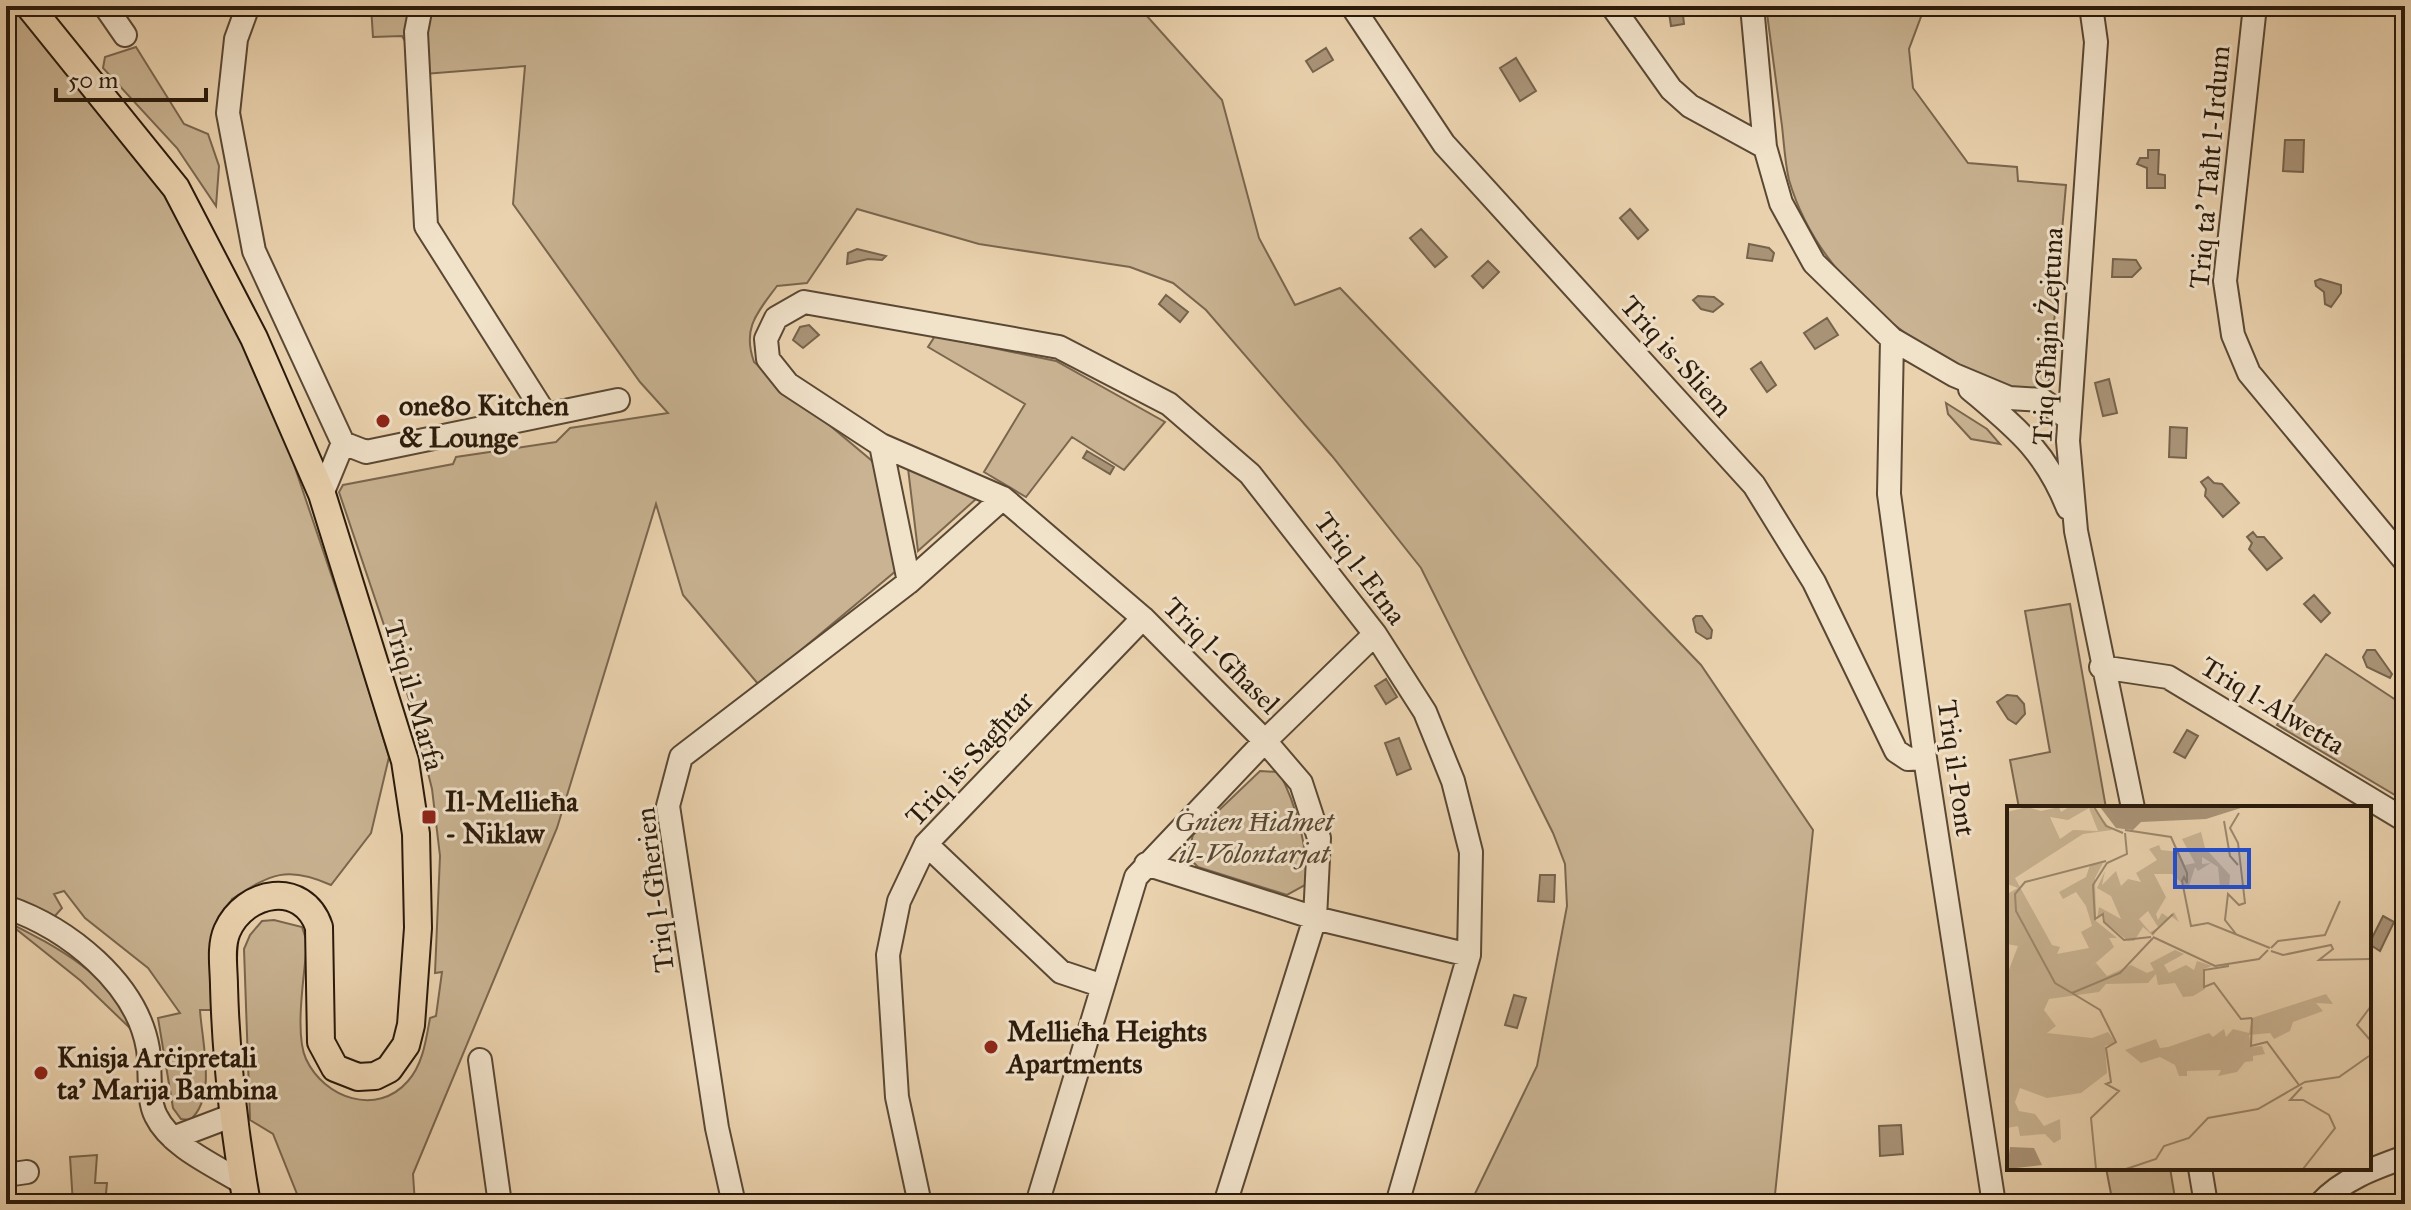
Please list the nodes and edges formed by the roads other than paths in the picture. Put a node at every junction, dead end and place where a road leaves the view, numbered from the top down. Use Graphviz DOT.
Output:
graph roads {
  1 [pos="29,6"];
  2 [pos="105,6"];
  3 [pos="248,6"];
  4 [pos="421,6"];
  5 [pos="1352,6"];
  6 [pos="1612,6"];
  7 [pos="1752,6"];
  8 [pos="2091,6"];
  9 [pos="2255,6"];
  10 [pos="125,35"];
  11 [pos="1765,147"];
  12 [pos="776,318"];
  13 [pos="1892,339"];
  14 [pos="1954,375"];
  15 [pos="618,400"];
  16 [pos="545,414"];
  17 [pos="2068,418"];
  18 [pos="2068,441"];
  19 [pos="343,443"];
  20 [pos="881,445"];
  21 [pos="2041,457"];
  22 [pos="322,494"];
  23 [pos="1003,498"];
  24 [pos="2076,531"];
  25 [pos="2405,561"];
  26 [pos="909,582"];
  27 [pos="1143,618"];
  28 [pos="1375,634"];
  29 [pos="2101,667"];
  30 [pos="1265,741"];
  31 [pos="1925,758"];
  32 [pos="2133,806"];
  33 [pos="2405,820"];
  34 [pos="926,844"];
  35 [pos="1146,864"];
  36 [pos="6,907"];
  37 [pos="1315,918"];
  38 [pos="1469,955"];
  39 [pos="1103,986"];
  40 [pos="480,1060"];
  41 [pos="231,1116"];
  42 [pos="173,1138"];
  43 [pos="2405,1157"];
  44 [pos="2200,1170"];
  45 [pos="2370,1170"];
  46 [pos="2371,1170"];
  47 [pos="245,1194"];
  48 [pos="500,1204"];
  49 [pos="734,1204"];
  50 [pos="920,1204"];
  51 [pos="1037,1204"];
  52 [pos="1225,1204"];
  53 [pos="1397,1204"];
  54 [pos="1994,1204"];
  55 [pos="2206,1204"];
  56 [pos="2320,1204"];
  1 -- 22 [label="main road, Triq il-Marfa"];
  2 -- 10 [label="street"];
  3 -- 19 [label="street"];
  4 -- 16 [label="street"];
  5 -- 31 [label="street, Triq is-Sliem"];
  6 -- 11 [label="street"];
  7 -- 11 [label="street"];
  8 -- 17 [label="street, Triq Għajn Żejtuna"];
  9 -- 25 [label="street, Triq ta' Taħt l-Irdum"];
  11 -- 13 [label="street"];
  12 -- 20 [label="street, Triq l-Għasel"];
  12 -- 28 [label="street, Triq l-Etna"];
  13 -- 14 [label="street"];
  13 -- 31 [label="street, Triq il-Pont"];
  14 -- 17 [label="street"];
  14 -- 21 [label="street"];
  15 -- 16 [label="street"];
  16 -- 19 [label="street"];
  17 -- 18 [label="street, Triq Għajn Żejtuna"];
  18 -- 21 [label="street"];
  18 -- 24 [label="street, Triq Għajn Żejtuna"];
  19 -- 22 [label="street"];
  20 -- 23 [label="street, Triq l-Għasel"];
  20 -- 26 [label="street"];
  21 -- 24 [label="street"];
  22 -- 41 [label="main road, Triq il-Marfa"];
  23 -- 26 [label="street, Triq l-Għerien"];
  23 -- 27 [label="street, Triq l-Għasel"];
  24 -- 29 [label="street, Triq Għajn Żejtuna"];
  26 -- 49 [label="street, Triq l-Għerien"];
  27 -- 30 [label="street, Triq l-Għasel"];
  27 -- 34 [label="street, Triq is-Sagħtar"];
  28 -- 30 [label="street"];
  28 -- 38 [label="street, Triq l-Etna"];
  29 -- 32 [label="street, Triq Għajn Żejtuna"];
  29 -- 33 [label="street, Triq l-Alwetta"];
  30 -- 35 [label="street"];
  30 -- 37 [label="street, Triq l-Għasel"];
  31 -- 54 [label="street, Triq il-Pont"];
  34 -- 39 [label="street"];
  34 -- 50 [label="street, Triq is-Sagħtar"];
  35 -- 37 [label="street"];
  35 -- 39 [label="street"];
  36 -- 42 [label="street"];
  37 -- 38 [label="street"];
  37 -- 52 [label="street, Triq l-Għasel"];
  38 -- 53 [label="street, Triq l-Etna"];
  39 -- 51 [label="street"];
  40 -- 48 [label="street"];
  41 -- 42 [label="street"];
  41 -- 47 [label="main road"];
  42 -- 47 [label="street"];
  43 -- 46 [label="street"];
  44 -- 55 [label="street"];
  45 -- 56 [label="street"];
}
